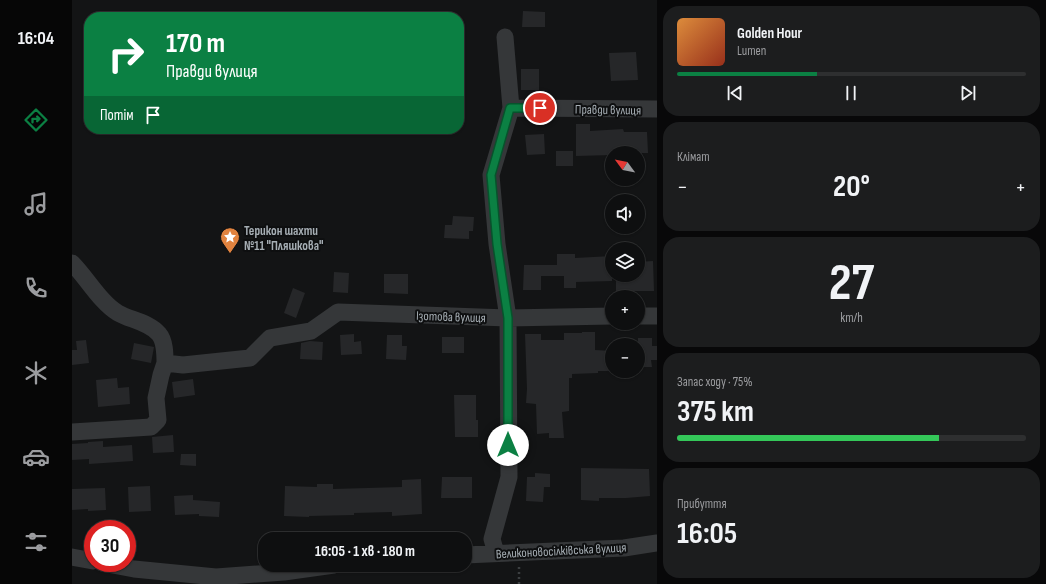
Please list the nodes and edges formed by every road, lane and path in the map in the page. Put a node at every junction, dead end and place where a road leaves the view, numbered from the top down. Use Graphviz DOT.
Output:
graph roads {
  1 [pos="505,37"];
  2 [pos="510,108"];
  3 [pos="657,110"];
  4 [pos="72,263"];
  5 [pos="605,316"];
  6 [pos="645,316"];
  7 [pos="657,316"];
  8 [pos="508,318"];
  9 [pos="165,363"];
  10 [pos="72,432"];
  11 [pos="657,543"];
  12 [pos="496,553"];
  13 [pos="472,555"];
  14 [pos="72,557"];
  15 [pos="84,559"];
  16 [pos="136,569"];
  17 [pos="284,572"];
  1 -- 2 [label="street"];
  2 -- 3 [label="street, Правди вулиця"];
  2 -- 8 [label="street"];
  4 -- 9 [label="street"];
  5 -- 8 [label="street, Ізотова вулиця"];
  6 -- 7 [label="street"];
  8 -- 9 [label="street, Ізотова вулиця"];
  8 -- 12 [label="street"];
  9 -- 10 [label="street"];
  11 -- 12 [label="street, Великоновосілківська вулиця"];
  12 -- 13 [label="street, Великоновосілківська вулиця"];
  14 -- 15 [label="street"];
  16 -- 17 [label="street"];
}
